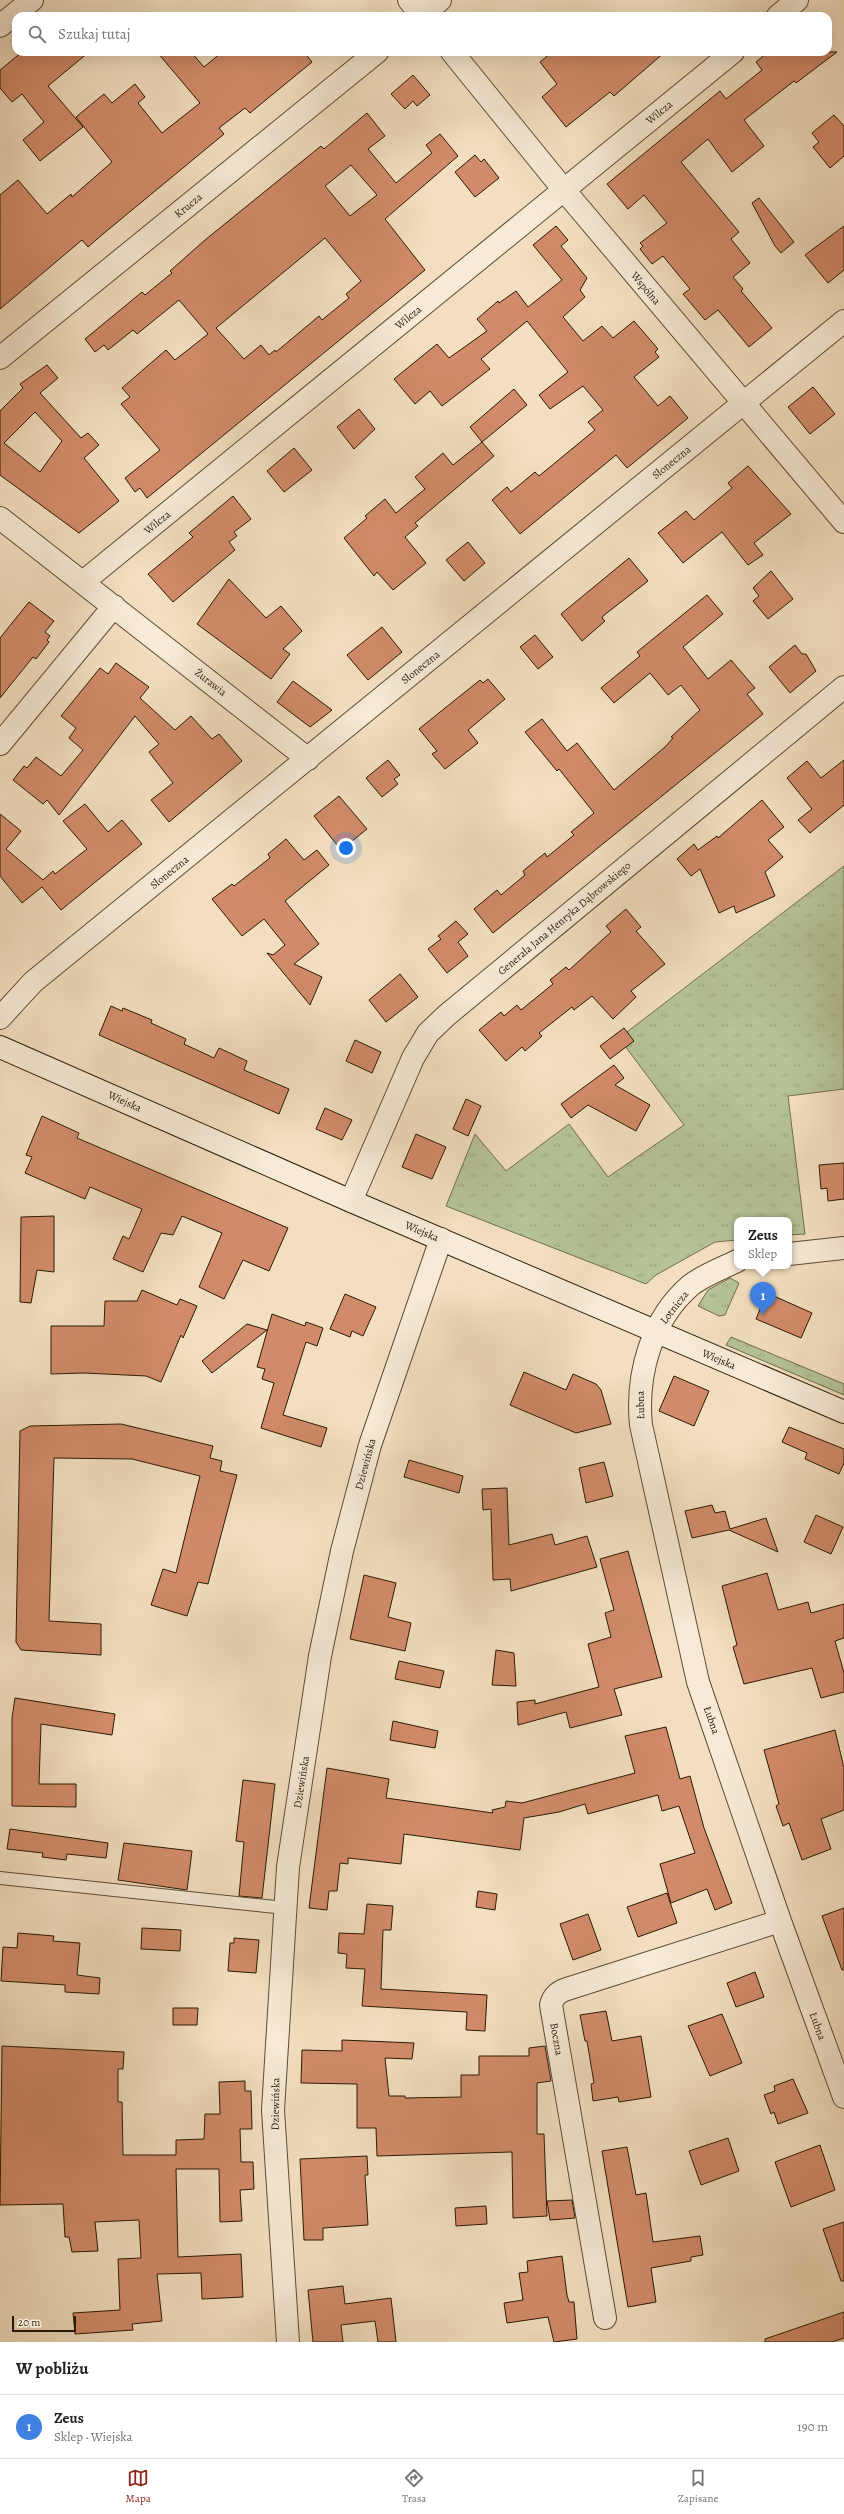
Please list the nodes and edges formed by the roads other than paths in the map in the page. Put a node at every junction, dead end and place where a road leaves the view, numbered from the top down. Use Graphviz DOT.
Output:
graph roads {
  1 [pos="32,0"];
  2 [pos="440,0"];
  3 [pos="798,0"];
  4 [pos="17,12"];
  5 [pos="418,12"];
  6 [pos="783,12"];
  7 [pos="12,16"];
  8 [pos="0,26"];
  9 [pos="372,56"];
  10 [pos="455,56"];
  11 [pos="728,56"];
  12 [pos="564,190"];
  13 [pos="844,321"];
  14 [pos="0,358"];
  15 [pos="743,404"];
  16 [pos="0,518"];
  17 [pos="844,522"];
  18 [pos="82,582"];
  19 [pos="114,606"];
  20 [pos="844,687"];
  21 [pos="0,744"];
  22 [pos="308,759"];
  23 [pos="0,1018"];
  24 [pos="0,1047"];
  25 [pos="351,1201"];
  26 [pos="441,1239"];
  27 [pos="844,1248"];
  28 [pos="792,1254"];
  29 [pos="734,1263"];
  30 [pos="655,1332"];
  31 [pos="844,1412"];
  32 [pos="0,1878"];
  33 [pos="285,1908"];
  34 [pos="780,1921"];
  35 [pos="844,2097"];
  36 [pos="605,2318"];
  37 [pos="288,2342"];
  1 -- 4 [label="street"];
  2 -- 5 [label="street"];
  3 -- 6 [label="street"];
  7 -- 8 [label="street"];
  9 -- 14 [label="street, Krucza"];
  10 -- 12 [label="street, Wspólna"];
  11 -- 12 [label="street, Wilcza"];
  12 -- 15 [label="street, Wspólna"];
  12 -- 18 [label="street, Wilcza"];
  13 -- 15 [label="street, Słoneczna"];
  15 -- 17 [label="street, Wspólna"];
  15 -- 22 [label="street, Słoneczna"];
  16 -- 18 [label="street, Żurawia"];
  18 -- 19 [label="street, Żurawia"];
  19 -- 21 [label="street"];
  19 -- 22 [label="street, Żurawia"];
  20 -- 25 [label="street, Generała Jana Henryka Dąbrowskiego"];
  22 -- 23 [label="street, Słoneczna"];
  24 -- 25 [label="street, Wiejska"];
  25 -- 26 [label="street, Wiejska"];
  26 -- 30 [label="street, Wiejska"];
  26 -- 33 [label="street, Dziewińska"];
  27 -- 28 [label="street"];
  29 -- 30 [label="street, Lotnicza"];
  30 -- 31 [label="street, Wiejska"];
  30 -- 34 [label="street, Łubna"];
  32 -- 33 [label="lane"];
  33 -- 37 [label="street, Dziewińska"];
  34 -- 35 [label="street, Łubna"];
  34 -- 36 [label="street, Boczna"];
}
